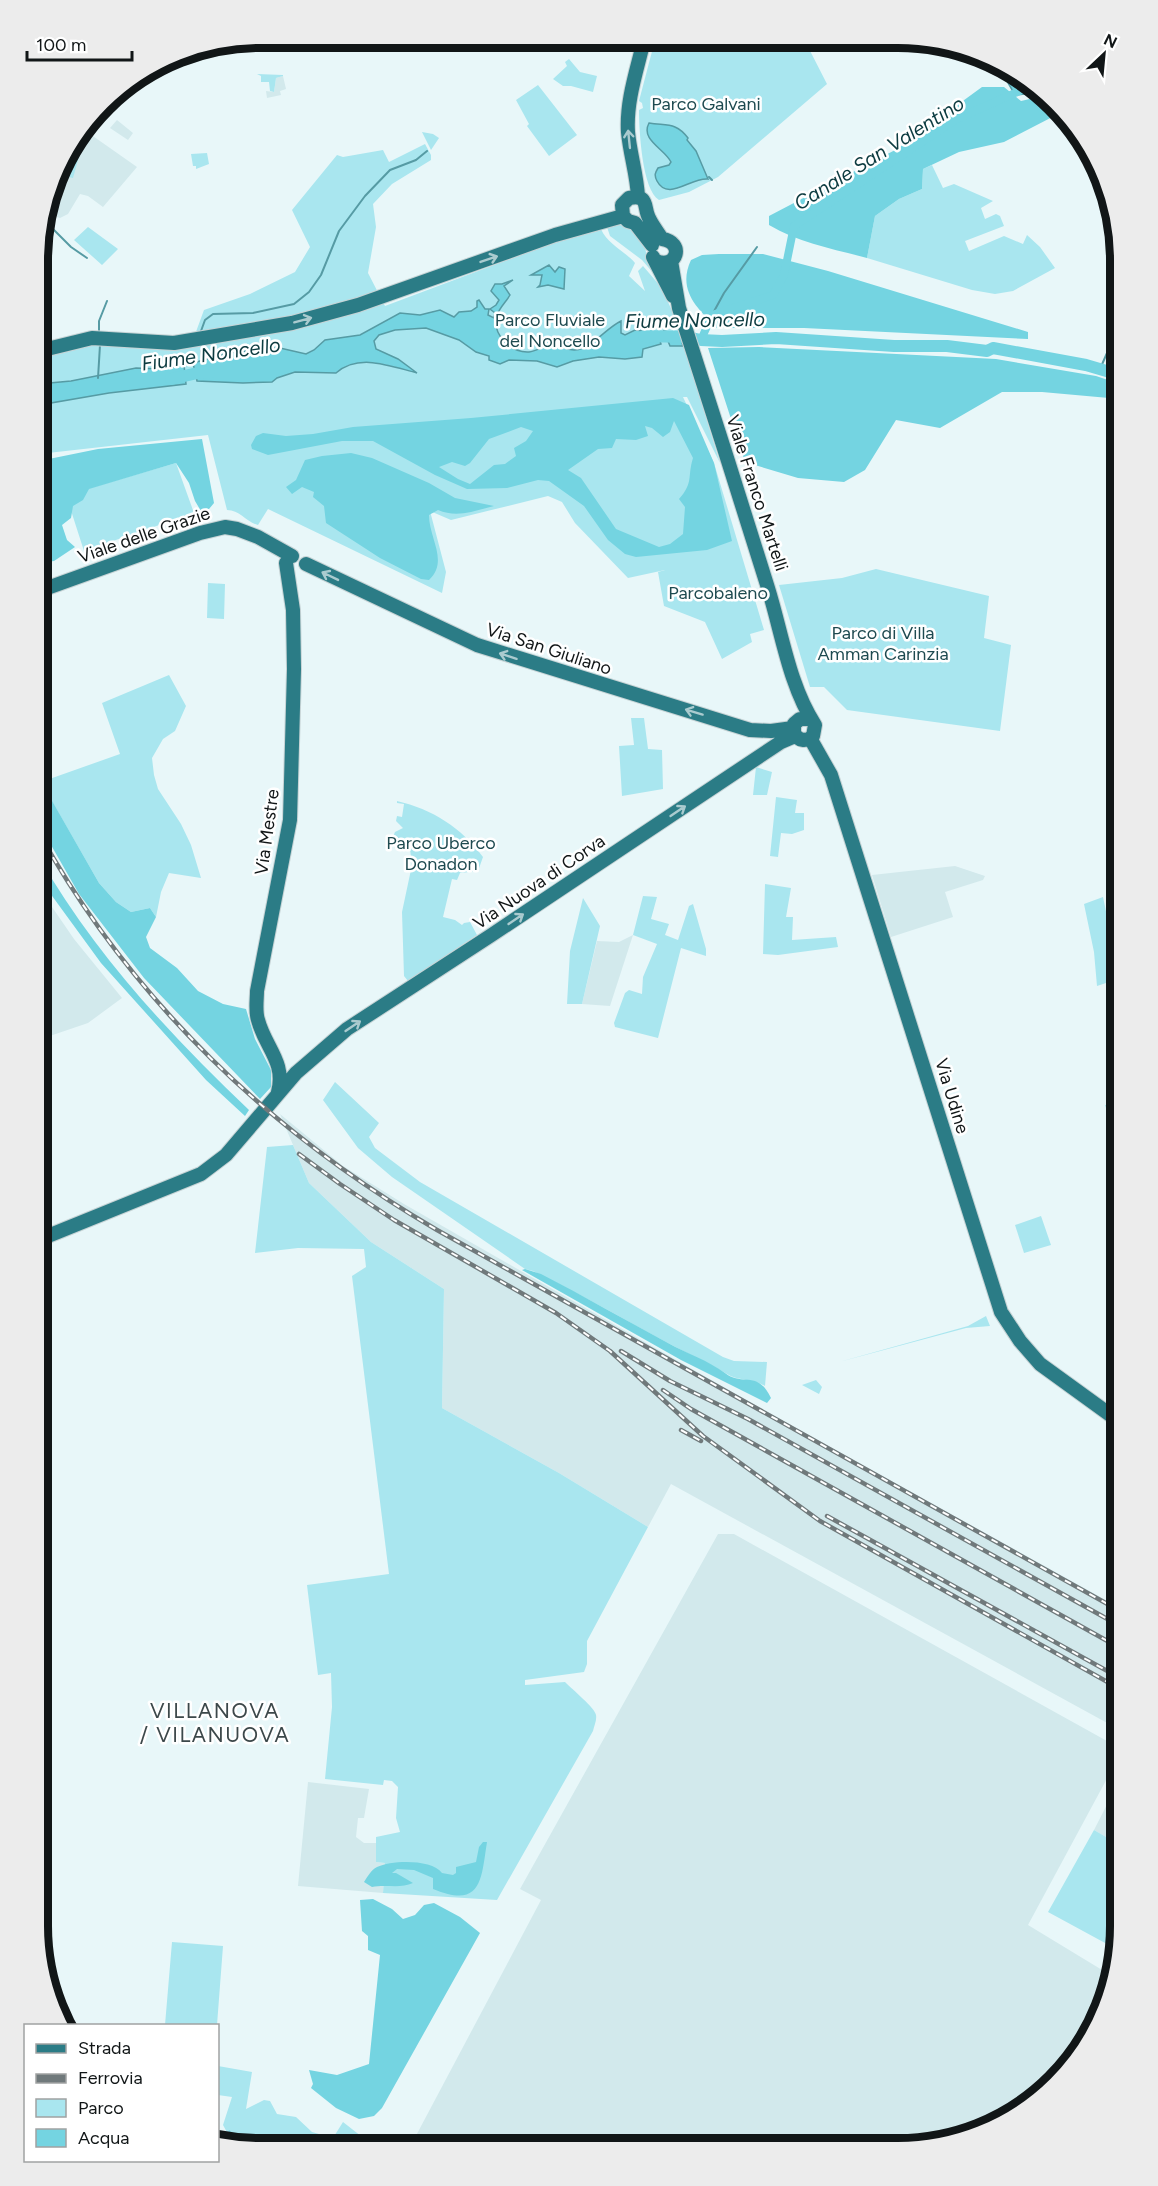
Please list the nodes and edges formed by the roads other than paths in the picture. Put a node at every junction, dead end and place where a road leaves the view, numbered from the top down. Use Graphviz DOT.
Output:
graph roads {
  1 [pos="642,48"];
  2 [pos="638,197"];
  3 [pos="647,215"];
  4 [pos="629,220"];
  5 [pos="657,242"];
  6 [pos="656,261"];
  7 [pos="671,261"];
  8 [pos="679,308"];
  9 [pos="48,349"];
  10 [pos="294,566"];
  11 [pos="48,588"];
  12 [pos="48,593"];
  13 [pos="799,726"];
  14 [pos="279,1058"];
  15 [pos="307,1062"];
  16 [pos="282,1088"];
  17 [pos="48,1236"];
  18 [pos="1110,1415"];
  2 -- 1 [label="main road, Viale Franco Martelli, one-way"];
  2 -- 3 [label="main road, Viale Franco Martelli"];
  2 -- 4 [label="main road"];
  3 -- 4 [label="main road"];
  3 -- 5 [label="main road, Viale Franco Martelli"];
  4 -- 5 [label="main road, Viale Franco Martelli"];
  9 -- 4 [label="main road, one-way"];
  5 -- 6 [label="main road, Viale Franco Martelli"];
  5 -- 7 [label="main road, Viale Franco Martelli"];
  6 -- 7 [label="main road"];
  6 -- 8 [label="main road, Viale Franco Martelli"];
  7 -- 8 [label="main road, Viale Franco Martelli"];
  8 -- 13 [label="main road, Viale Franco Martelli"];
  10 -- 11 [label="main road, Viale delle Grazie"];
  10 -- 12 [label="main road, Viale delle Grazie"];
  13 -- 10 [label="main road, Via San Giuliano, one-way"];
  10 -- 14 [label="main road, Via Mestre"];
  15 -- 13 [label="main road, Via Nuova di Corva, one-way"];
  13 -- 18 [label="main road, Via Udine"];
  14 -- 15 [label="main road"];
  14 -- 16 [label="main road, Via Mestre"];
  15 -- 16 [label="main road, Via Nuova di Corva"];
  16 -- 17 [label="main road, Via Nuova di Corva"];
}
